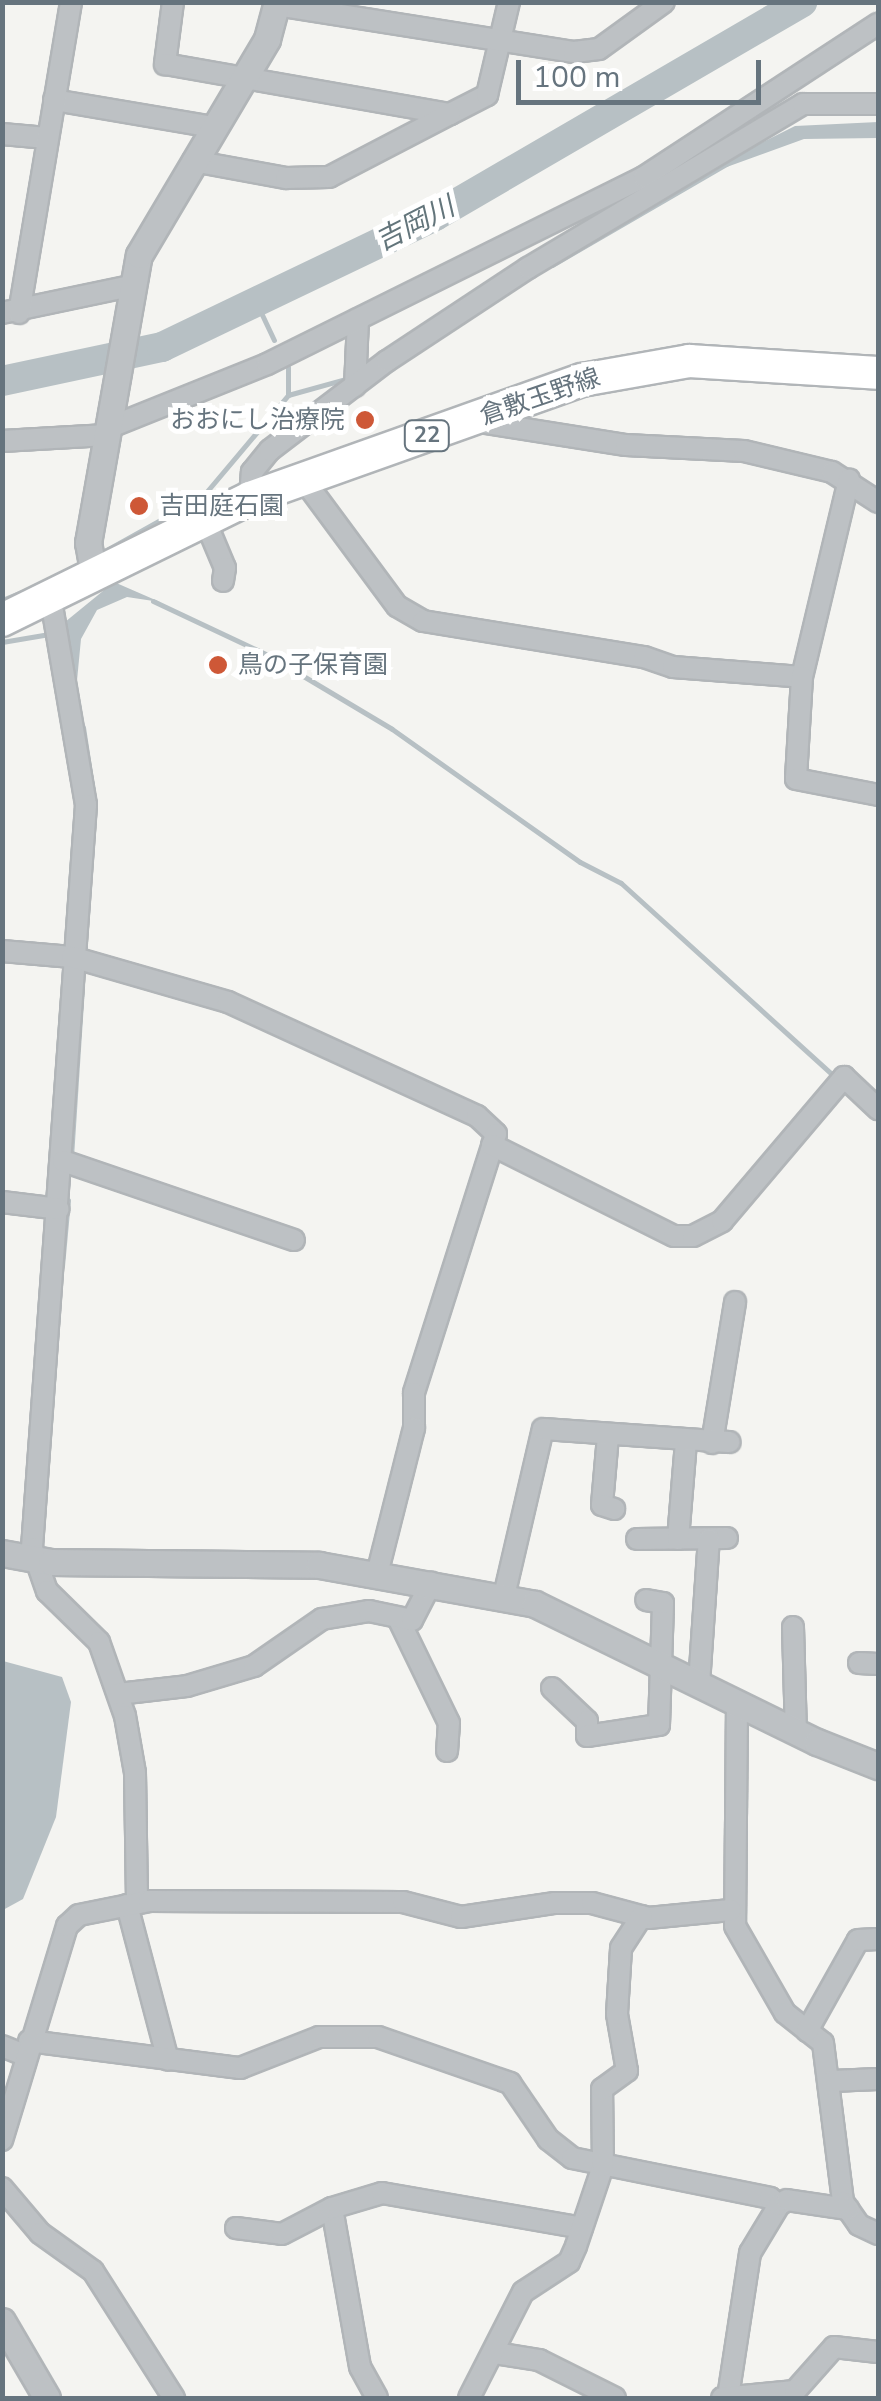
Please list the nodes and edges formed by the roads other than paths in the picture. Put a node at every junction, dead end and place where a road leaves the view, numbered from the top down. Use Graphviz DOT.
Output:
graph roads {
  1 [pos="71,2"];
  2 [pos="174,2"];
  3 [pos="510,2"];
  4 [pos="664,2"];
  5 [pos="277,4"];
  6 [pos="878,24"];
  7 [pos="504,40"];
  8 [pos="245,77"];
  9 [pos="54,100"];
  10 [pos="878,104"];
  11 [pos="450,114"];
  12 [pos="214,127"];
  13 [pos="2,134"];
  14 [pos="47,138"];
  15 [pos="194,161"];
  16 [pos="130,286"];
  17 [pos="11,313"];
  18 [pos="358,319"];
  19 [pos="878,373"];
  20 [pos="361,378"];
  21 [pos="472,421"];
  22 [pos="108,426"];
  23 [pos="2,441"];
  24 [pos="303,480"];
  25 [pos="849,480"];
  26 [pos="250,498"];
  27 [pos="878,502"];
  28 [pos="204,518"];
  29 [pos="94,576"];
  30 [pos="223,581"];
  31 [pos="2,620"];
  32 [pos="54,620"];
  33 [pos="802,677"];
  34 [pos="878,795"];
  35 [pos="2,950"];
  36 [pos="72,956"];
  37 [pos="878,1109"];
  38 [pos="492,1145"];
  39 [pos="63,1161"];
  40 [pos="2,1202"];
  41 [pos="60,1209"];
  42 [pos="294,1240"];
  43 [pos="735,1302"];
  44 [pos="608,1436"];
  45 [pos="686,1442"];
  46 [pos="614,1509"];
  47 [pos="637,1539"];
  48 [pos="678,1539"];
  49 [pos="2,1553"];
  50 [pos="35,1560"];
  51 [pos="376,1574"];
  52 [pos="431,1583"];
  53 [pos="504,1596"];
  54 [pos="646,1600"];
  55 [pos="399,1620"];
  56 [pos="792,1627"];
  57 [pos="658,1662"];
  58 [pos="699,1684"];
  59 [pos="552,1688"];
  60 [pos="118,1694"];
  61 [pos="737,1704"];
  62 [pos="796,1732"];
  63 [pos="446,1750"];
  64 [pos="878,1766"];
  65 [pos="132,1904"];
  66 [pos="731,1910"];
  67 [pos="642,1916"];
  68 [pos="878,1938"];
  69 [pos="806,2031"];
  70 [pos="2,2046"];
  71 [pos="26,2048"];
  72 [pos="168,2060"];
  73 [pos="878,2079"];
  74 [pos="832,2081"];
  75 [pos="2,2140"];
  76 [pos="603,2166"];
  77 [pos="2,2188"];
  78 [pos="779,2205"];
  79 [pos="332,2208"];
  80 [pos="848,2209"];
  81 [pos="236,2228"];
  82 [pos="582,2228"];
  83 [pos="878,2234"];
  84 [pos="4,2323"];
  85 [pos="878,2352"];
  86 [pos="495,2353"];
  87 [pos="47,2398"];
  88 [pos="174,2398"];
  89 [pos="376,2398"];
  90 [pos="469,2398"];
  91 [pos="615,2398"];
  92 [pos="725,2398"];
  1 -- 9 [label="street"];
  2 -- 8 [label="street"];
  3 -- 7 [label="street"];
  4 -- 7 [label="street"];
  5 -- 7 [label="street"];
  5 -- 8 [label="street"];
  6 -- 18 [label="street"];
  7 -- 11 [label="street"];
  8 -- 11 [label="street"];
  8 -- 12 [label="street"];
  9 -- 12 [label="street"];
  9 -- 14 [label="street"];
  10 -- 20 [label="street"];
  11 -- 15 [label="street"];
  12 -- 15 [label="street"];
  13 -- 14 [label="street"];
  14 -- 17 [label="street"];
  15 -- 16 [label="street"];
  16 -- 17 [label="street"];
  16 -- 22 [label="street"];
  18 -- 20 [label="street"];
  18 -- 22 [label="street"];
  19 -- 21 [label="main road, 倉敷玉野線 / 22"];
  20 -- 26 [label="street"];
  21 -- 24 [label="main road, 倉敷玉野線 / 22"];
  21 -- 25 [label="street"];
  22 -- 23 [label="street"];
  22 -- 29 [label="street"];
  24 -- 26 [label="main road, 倉敷玉野線 / 22"];
  24 -- 33 [label="street"];
  25 -- 27 [label="street"];
  25 -- 33 [label="street"];
  26 -- 28 [label="main road, 倉敷玉野線 / 22"];
  28 -- 29 [label="main road, 倉敷玉野線 / 22"];
  28 -- 30 [label="street"];
  29 -- 32 [label="main road, 倉敷玉野線 / 22"];
  31 -- 32 [label="main road, 倉敷玉野線 / 22"];
  32 -- 36 [label="street"];
  33 -- 34 [label="street"];
  35 -- 36 [label="street"];
  36 -- 38 [label="street"];
  36 -- 39 [label="street"];
  37 -- 38 [label="street"];
  38 -- 51 [label="street"];
  39 -- 41 [label="street"];
  39 -- 42 [label="street"];
  40 -- 41 [label="street"];
  41 -- 50 [label="street"];
  43 -- 45 [label="street"];
  44 -- 45 [label="street"];
  44 -- 46 [label="street"];
  44 -- 53 [label="street"];
  45 -- 48 [label="street"];
  47 -- 48 [label="street"];
  48 -- 58 [label="street"];
  49 -- 50 [label="street"];
  50 -- 51 [label="street"];
  50 -- 60 [label="street"];
  51 -- 52 [label="street"];
  52 -- 53 [label="street"];
  52 -- 55 [label="street"];
  53 -- 57 [label="street"];
  54 -- 57 [label="street"];
  55 -- 60 [label="street"];
  55 -- 63 [label="street"];
  56 -- 62 [label="street"];
  57 -- 58 [label="street"];
  57 -- 59 [label="street"];
  58 -- 61 [label="street"];
  60 -- 65 [label="street"];
  61 -- 62 [label="street"];
  61 -- 66 [label="street"];
  62 -- 64 [label="street"];
  65 -- 67 [label="street"];
  65 -- 71 [label="street"];
  65 -- 72 [label="street"];
  66 -- 67 [label="street"];
  66 -- 69 [label="street"];
  67 -- 76 [label="street"];
  68 -- 69 [label="street"];
  69 -- 74 [label="street"];
  70 -- 71 [label="street"];
  71 -- 72 [label="street"];
  71 -- 75 [label="street"];
  72 -- 76 [label="street"];
  73 -- 74 [label="street"];
  74 -- 80 [label="street"];
  76 -- 78 [label="street"];
  76 -- 82 [label="street"];
  77 -- 88 [label="street"];
  78 -- 80 [label="street"];
  78 -- 92 [label="street"];
  79 -- 81 [label="street"];
  79 -- 82 [label="street"];
  79 -- 89 [label="street"];
  80 -- 83 [label="street"];
  82 -- 86 [label="street"];
  84 -- 87 [label="street"];
  85 -- 92 [label="street"];
  86 -- 90 [label="street"];
  86 -- 91 [label="street"];
}
